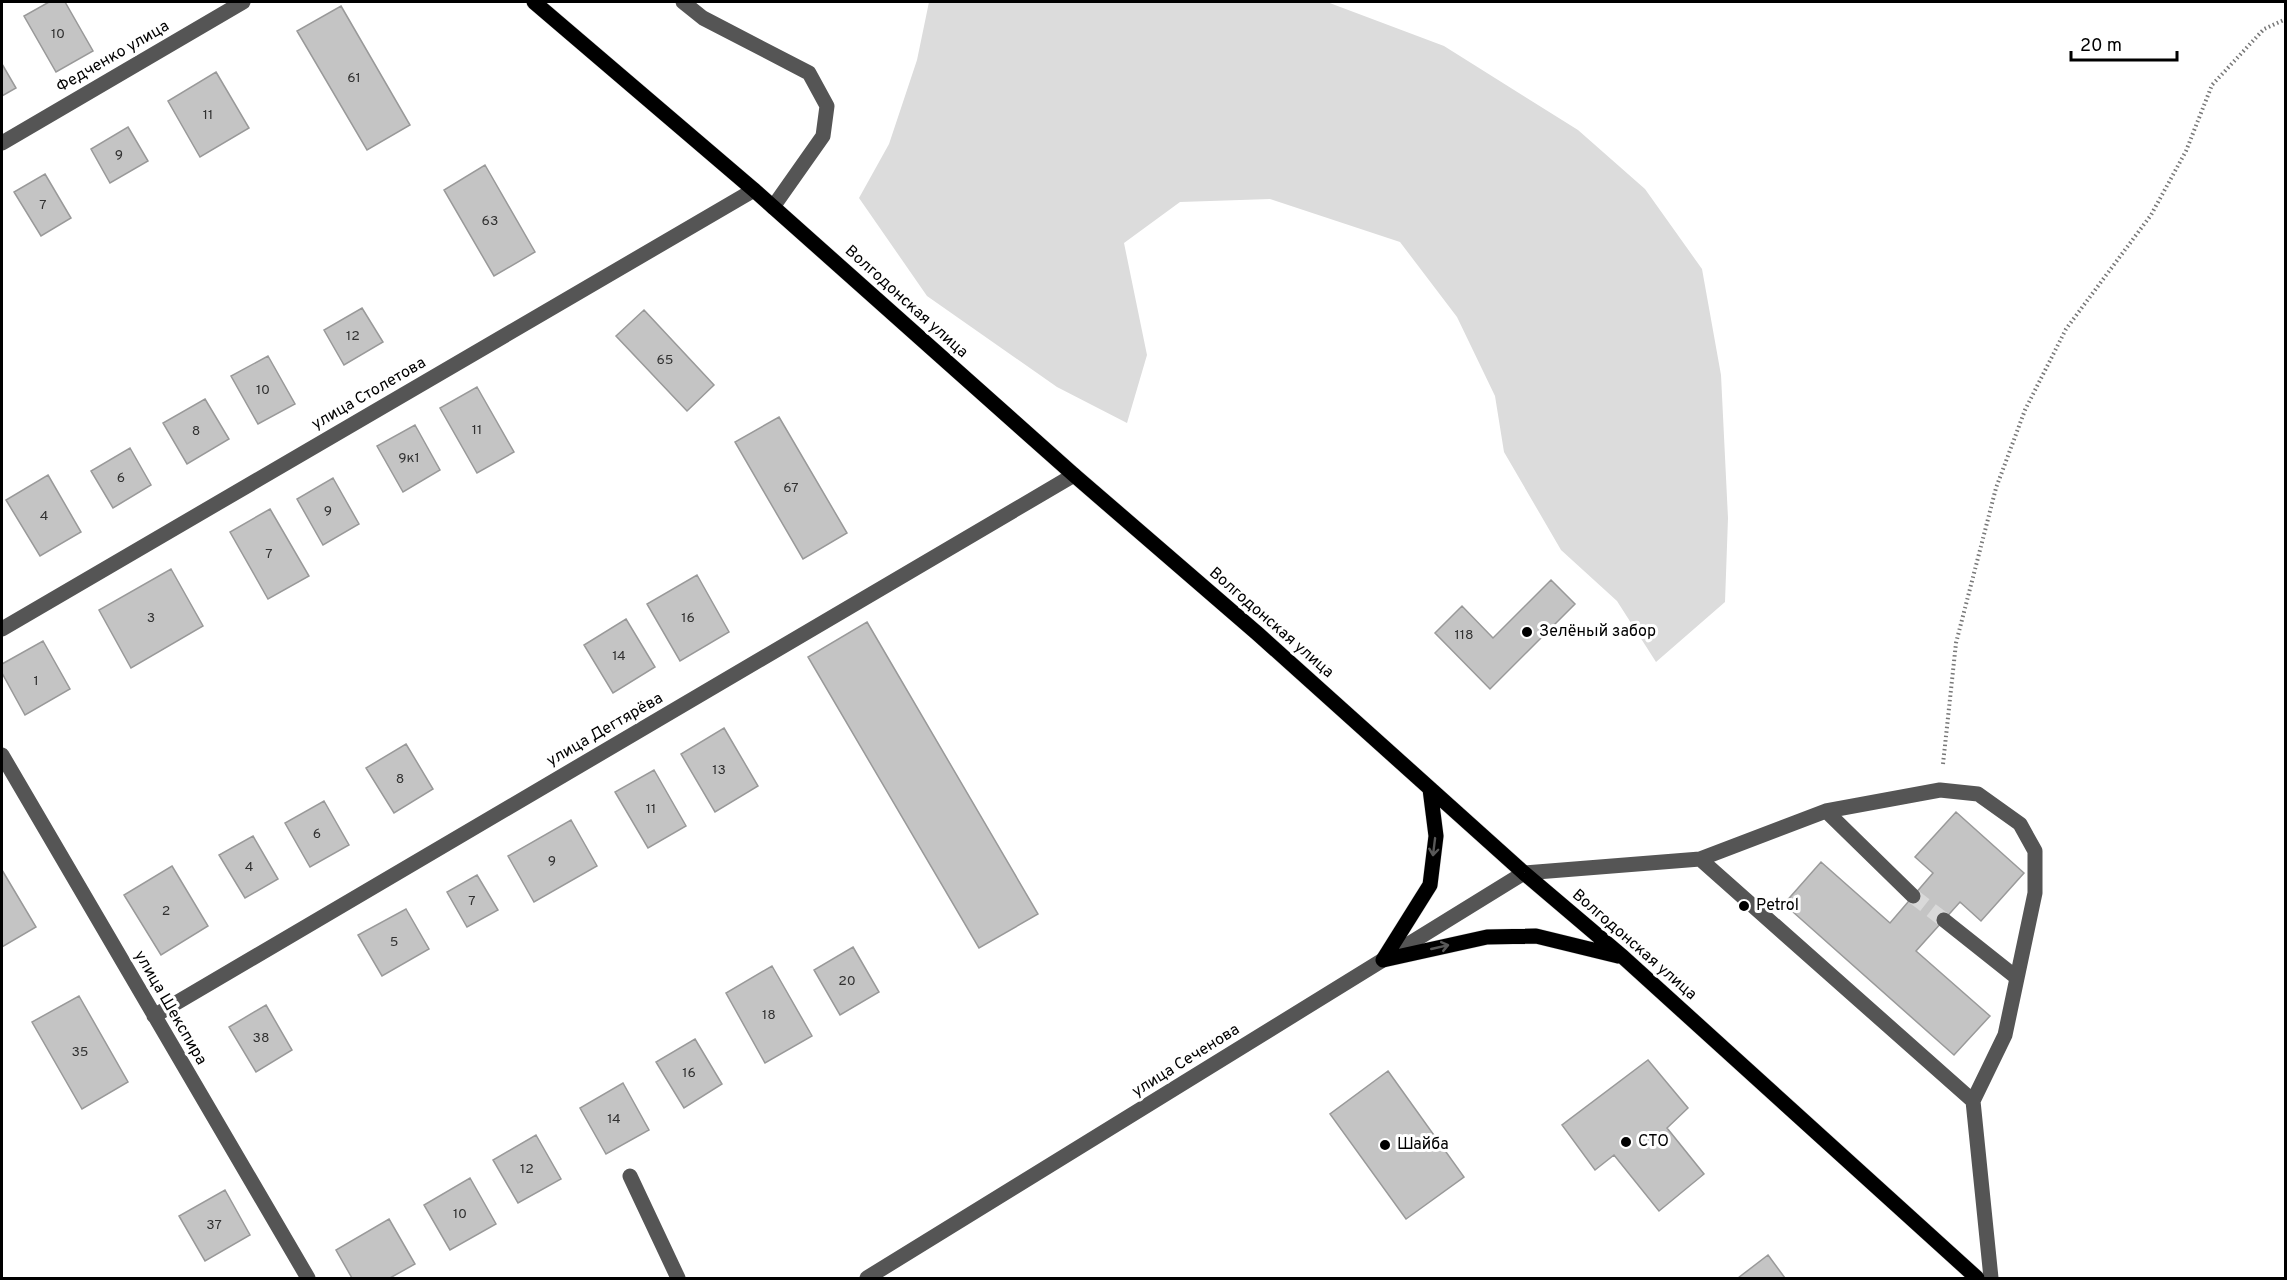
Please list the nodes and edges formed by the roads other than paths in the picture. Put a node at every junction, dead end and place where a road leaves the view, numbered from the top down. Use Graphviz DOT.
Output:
graph roads {
  1 [pos="243,2"];
  2 [pos="534,2"];
  3 [pos="683,2"];
  4 [pos="2,143"];
  5 [pos="754,190"];
  6 [pos="773,207"];
  7 [pos="1074,475"];
  8 [pos="2,629"];
  9 [pos="2,755"];
  10 [pos="1430,789"];
  11 [pos="1826,812"];
  12 [pos="1700,859"];
  13 [pos="1524,873"];
  14 [pos="1913,896"];
  15 [pos="1944,920"];
  16 [pos="1623,957"];
  17 [pos="1383,960"];
  18 [pos="2017,978"];
  19 [pos="154,1016"];
  20 [pos="1973,1101"];
  21 [pos="630,1176"];
  22 [pos="308,1278"];
  23 [pos="678,1278"];
  24 [pos="867,1278"];
  25 [pos="1977,1278"];
  26 [pos="1991,1278"];
  1 -- 4 [label="street, Федченко улица"];
  2 -- 5 [label="main road, Волгодонская улица"];
  3 -- 6 [label="street"];
  5 -- 6 [label="main road, Волгодонская улица"];
  5 -- 8 [label="street, улица Столетова"];
  6 -- 7 [label="main road, Волгодонская улица"];
  7 -- 10 [label="main road, Волгодонская улица"];
  7 -- 19 [label="street, улица Дегтярёва"];
  9 -- 19 [label="street, улица Шекспира"];
  10 -- 13 [label="main road, Волгодонская улица"];
  10 -- 17 [label="main road, one-way"];
  11 -- 12 [label="street"];
  11 -- 14 [label="street"];
  11 -- 18 [label="street"];
  12 -- 13 [label="street"];
  12 -- 20 [label="street"];
  13 -- 16 [label="main road, Волгодонская улица"];
  13 -- 17 [label="street, улица Сеченова"];
  15 -- 18 [label="street"];
  17 -- 16 [label="main road, one-way"];
  16 -- 25 [label="main road, Волгодонская улица"];
  17 -- 24 [label="street, улица Сеченова"];
  18 -- 20 [label="street"];
  19 -- 22 [label="street, улица Шекспира"];
  20 -- 26 [label="street"];
  21 -- 23 [label="street"];
}
